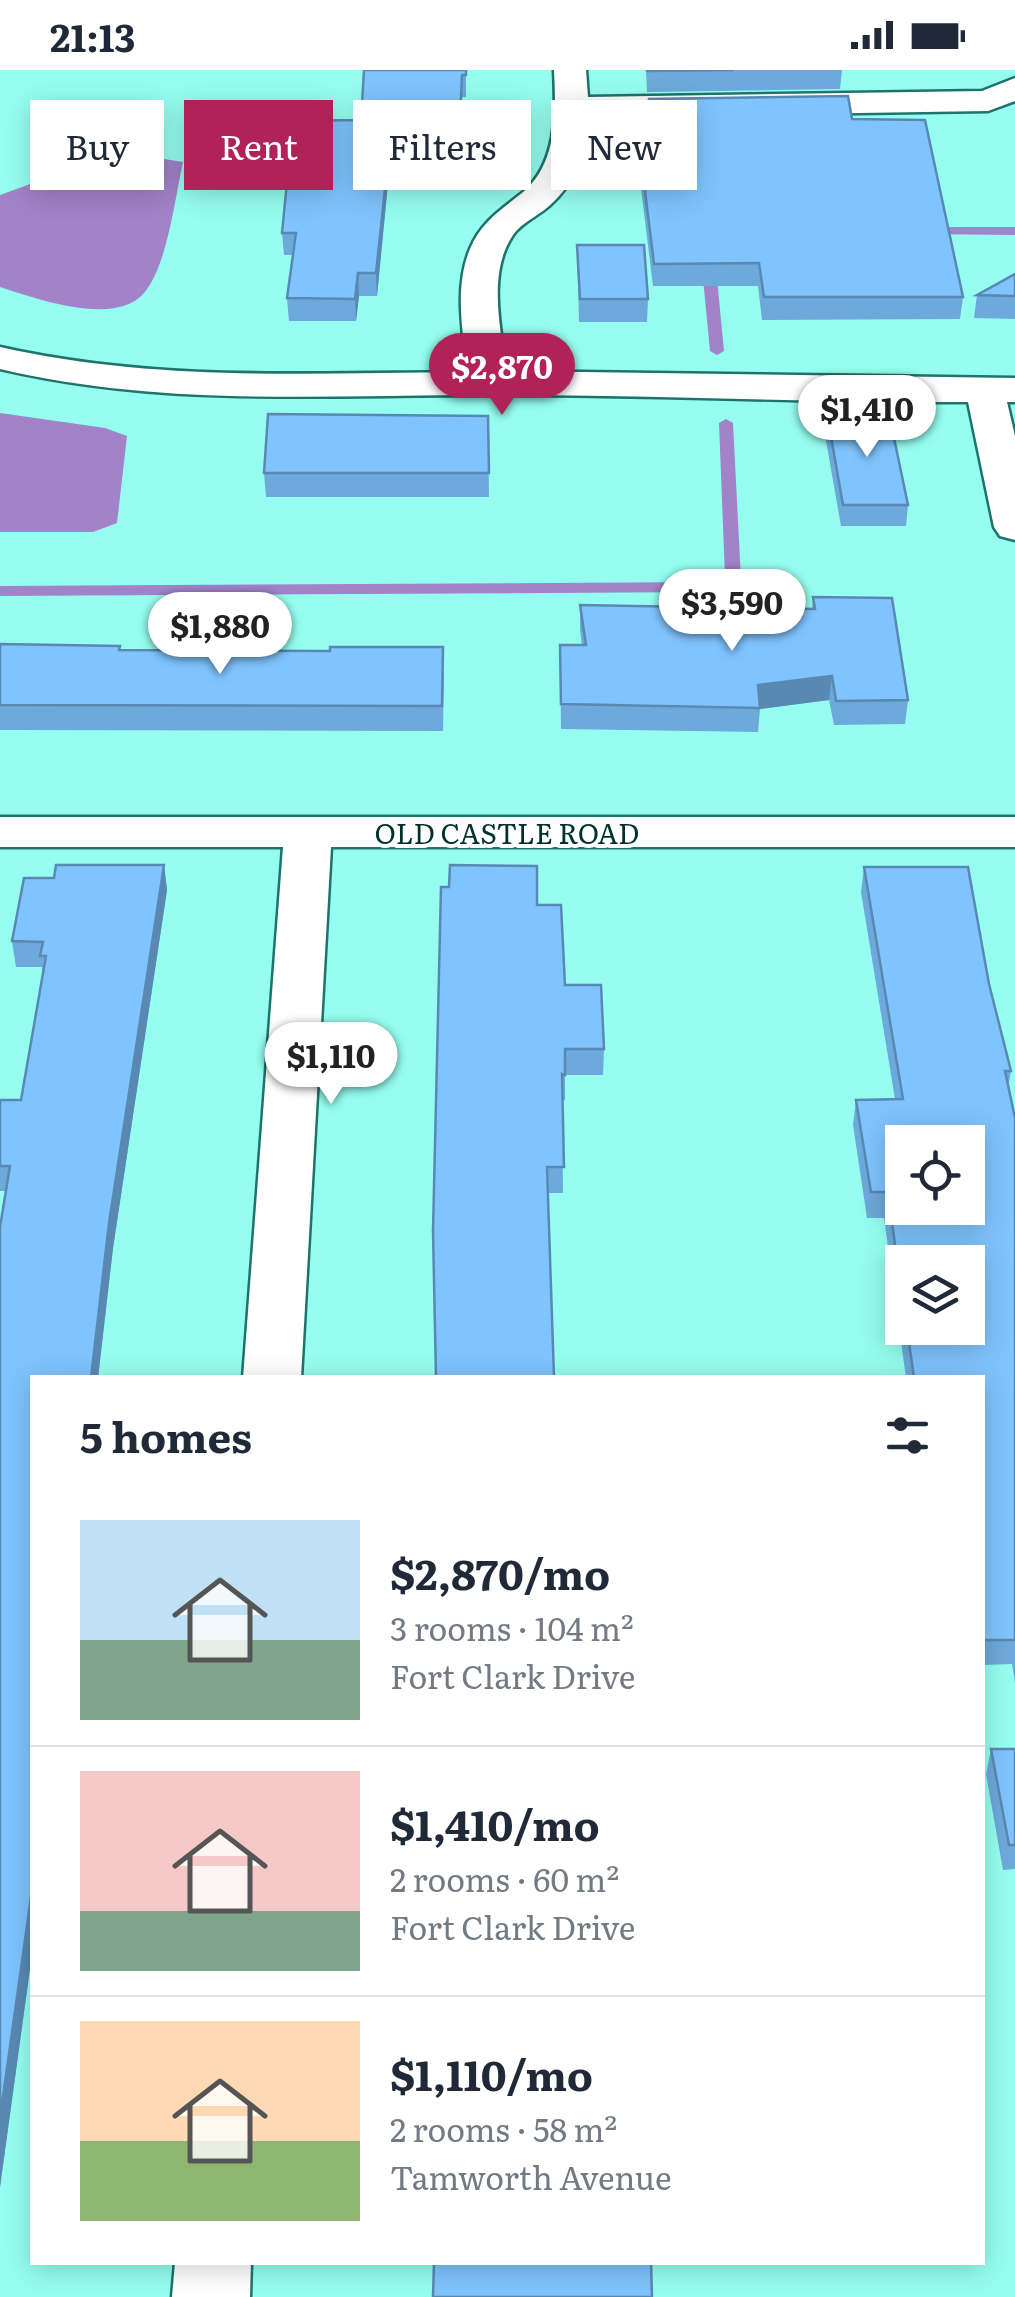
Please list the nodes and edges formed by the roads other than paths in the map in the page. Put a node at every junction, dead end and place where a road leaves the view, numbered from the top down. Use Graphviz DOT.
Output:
graph roads {
  1 [pos="570,70"];
  2 [pos="1015,88"];
  3 [pos="572,100"];
  4 [pos="697,105"];
  5 [pos="551,180"];
  6 [pos="0,358"];
  7 [pos="488,383"];
  8 [pos="1000,390"];
  9 [pos="1015,527"];
  10 [pos="0,832"];
  11 [pos="308,832"];
  12 [pos="1015,832"];
  13 [pos="272,1375"];
  14 [pos="213,2265"];
  15 [pos="211,2297"];
  1 -- 3 [label="street"];
  2 -- 4 [label="street"];
  5 -- 7 [label="street"];
  6 -- 7 [label="street"];
  7 -- 8 [label="street"];
  8 -- 9 [label="street"];
  10 -- 11 [label="street, OLD CASTLE ROAD"];
  11 -- 12 [label="street, OLD CASTLE ROAD"];
  11 -- 13 [label="street"];
  14 -- 15 [label="street"];
}
